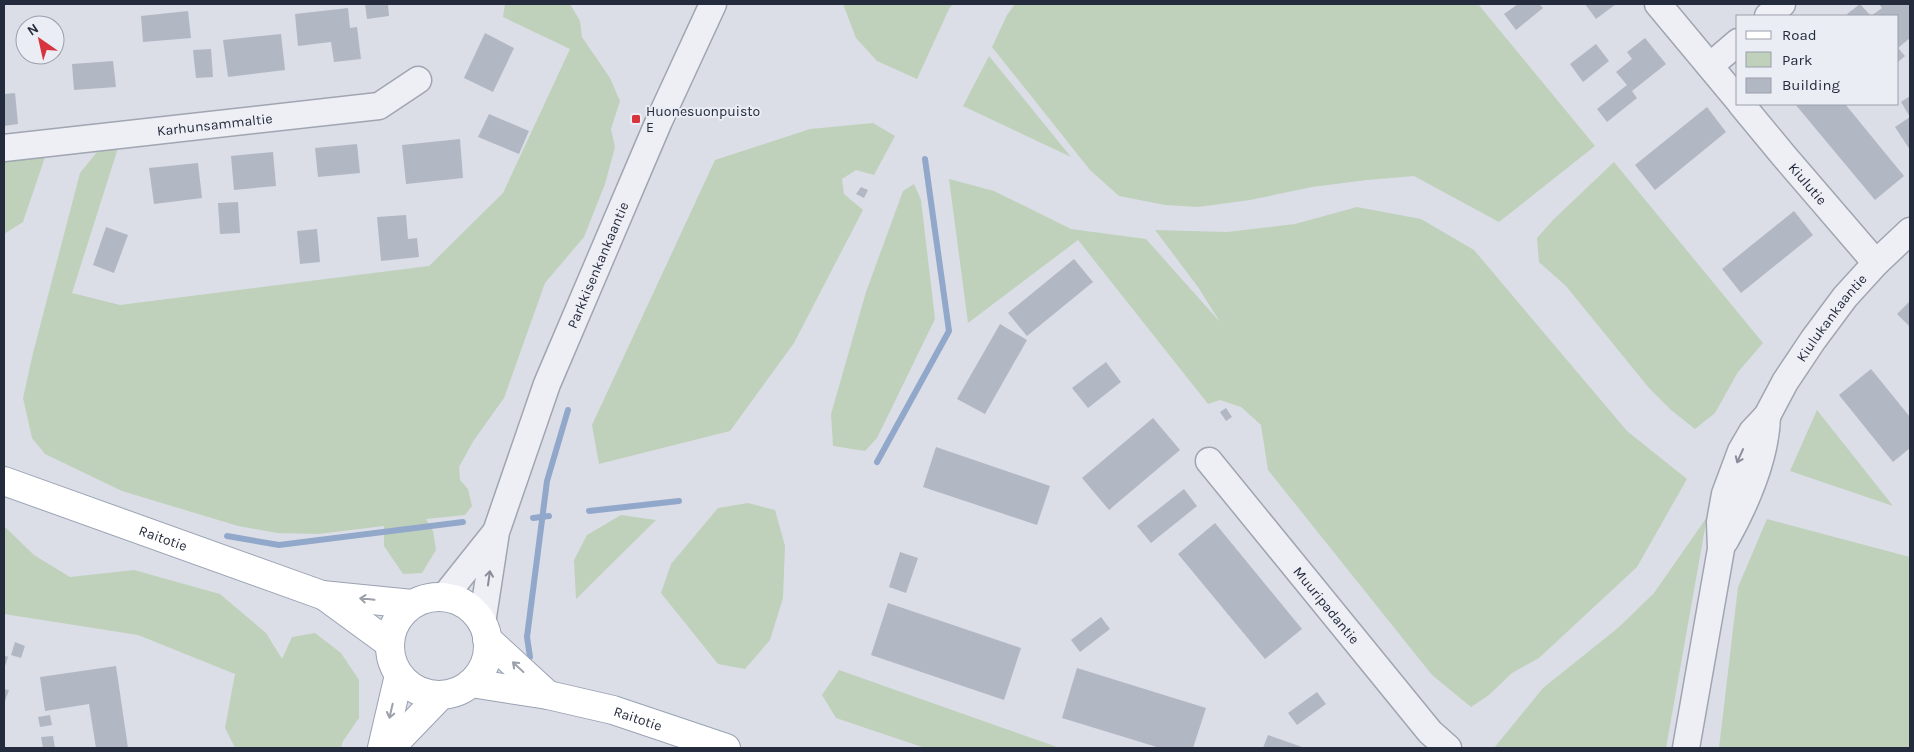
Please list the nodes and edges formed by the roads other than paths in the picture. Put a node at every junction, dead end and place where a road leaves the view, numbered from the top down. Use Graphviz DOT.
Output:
graph roads {
  1 [pos="713,4"];
  2 [pos="1658,4"];
  3 [pos="1782,4"];
  4 [pos="1769,15"];
  5 [pos="1736,44"];
  6 [pos="1710,66"];
  7 [pos="418,80"];
  8 [pos="1736,98"];
  9 [pos="1742,105"];
  10 [pos="4,148"];
  11 [pos="1910,231"];
  12 [pos="1876,262"];
  13 [pos="1209,460"];
  14 [pos="4,481"];
  15 [pos="496,532"];
  16 [pos="322,595"];
  17 [pos="444,597"];
  18 [pos="412,604"];
  19 [pos="485,631"];
  20 [pos="390,644"];
  21 [pos="399,675"];
  22 [pos="471,683"];
  23 [pos="441,695"];
  24 [pos="548,696"];
  25 [pos="382,748"];
  26 [pos="390,748"];
  27 [pos="726,748"];
  28 [pos="1448,748"];
  29 [pos="1686,748"];
  1 -- 15 [label="street, Parkkisenkankaantie"];
  2 -- 6 [label="street"];
  3 -- 4 [label="street"];
  5 -- 6 [label="street"];
  6 -- 8 [label="street"];
  7 -- 10 [label="street, Karhunsammaltie"];
  9 -- 12 [label="street, Kiulutie"];
  11 -- 12 [label="street, Kiulukankaantie"];
  12 -- 29 [label="street, Kiulukankaantie"];
  13 -- 28 [label="street, Muuripadantie"];
  14 -- 16 [label="main road, Raitotie"];
  15 -- 17 [label="street, Parkkisenkankaantie"];
  19 -- 15 [label="street, Parkkisenkankaantie, one-way"];
  18 -- 16 [label="main road, Raitotie, one-way"];
  16 -- 20 [label="main road, Raitotie"];
  17 -- 18 [label="main road"];
  17 -- 19 [label="main road"];
  18 -- 20 [label="main road"];
  19 -- 22 [label="main road"];
  24 -- 19 [label="main road, one-way"];
  20 -- 21 [label="main road"];
  21 -- 23 [label="main road"];
  21 -- 25 [label="main road, one-way"];
  22 -- 23 [label="main road"];
  22 -- 24 [label="main road, Raitotie"];
  23 -- 26 [label="main road"];
  24 -- 27 [label="main road, Raitotie"];
}
